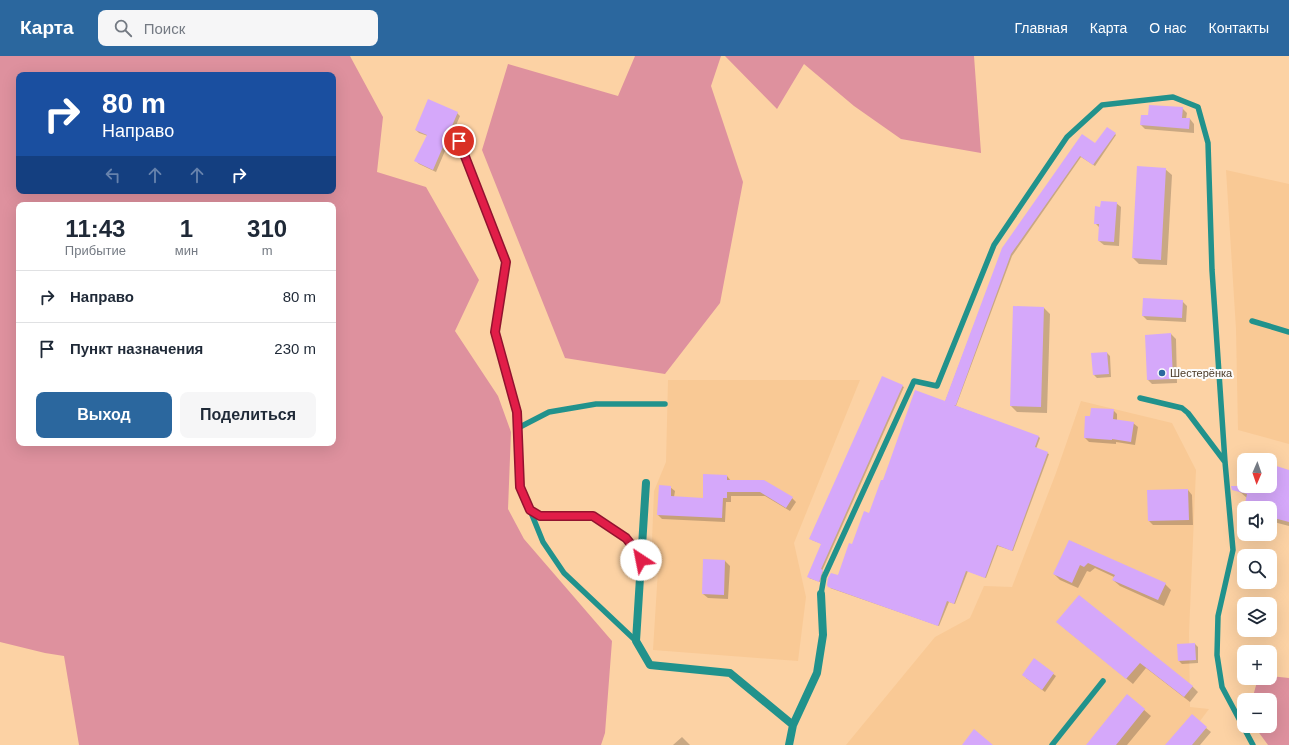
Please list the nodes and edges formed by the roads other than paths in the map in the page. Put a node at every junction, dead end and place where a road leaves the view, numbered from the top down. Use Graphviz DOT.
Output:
graph roads {
  1 [pos="459,141"];
  2 [pos="1252,321"];
  3 [pos="1289,332"];
  4 [pos="1140,398"];
  5 [pos="665,404"];
  6 [pos="518,428"];
  7 [pos="1225,462"];
  8 [pos="646,483"];
  9 [pos="530,510"];
  10 [pos="641,560"];
  11 [pos="821,594"];
  12 [pos="636,641"];
  13 [pos="1103,681"];
  14 [pos="793,725"];
  15 [pos="789,745"];
  16 [pos="1052,745"];
  17 [pos="1253,745"];
  1 -- 6 [label="lane"];
  2 -- 3 [label="lane"];
  4 -- 7 [label="lane"];
  5 -- 6 [label="lane"];
  6 -- 9 [label="lane"];
  7 -- 11 [label="lane"];
  7 -- 17 [label="lane"];
  8 -- 10 [label="street"];
  9 -- 10 [label="lane"];
  9 -- 12 [label="lane"];
  10 -- 12 [label="street"];
  11 -- 14 [label="street"];
  12 -- 14 [label="street"];
  13 -- 16 [label="lane"];
  14 -- 15 [label="street"];
}
